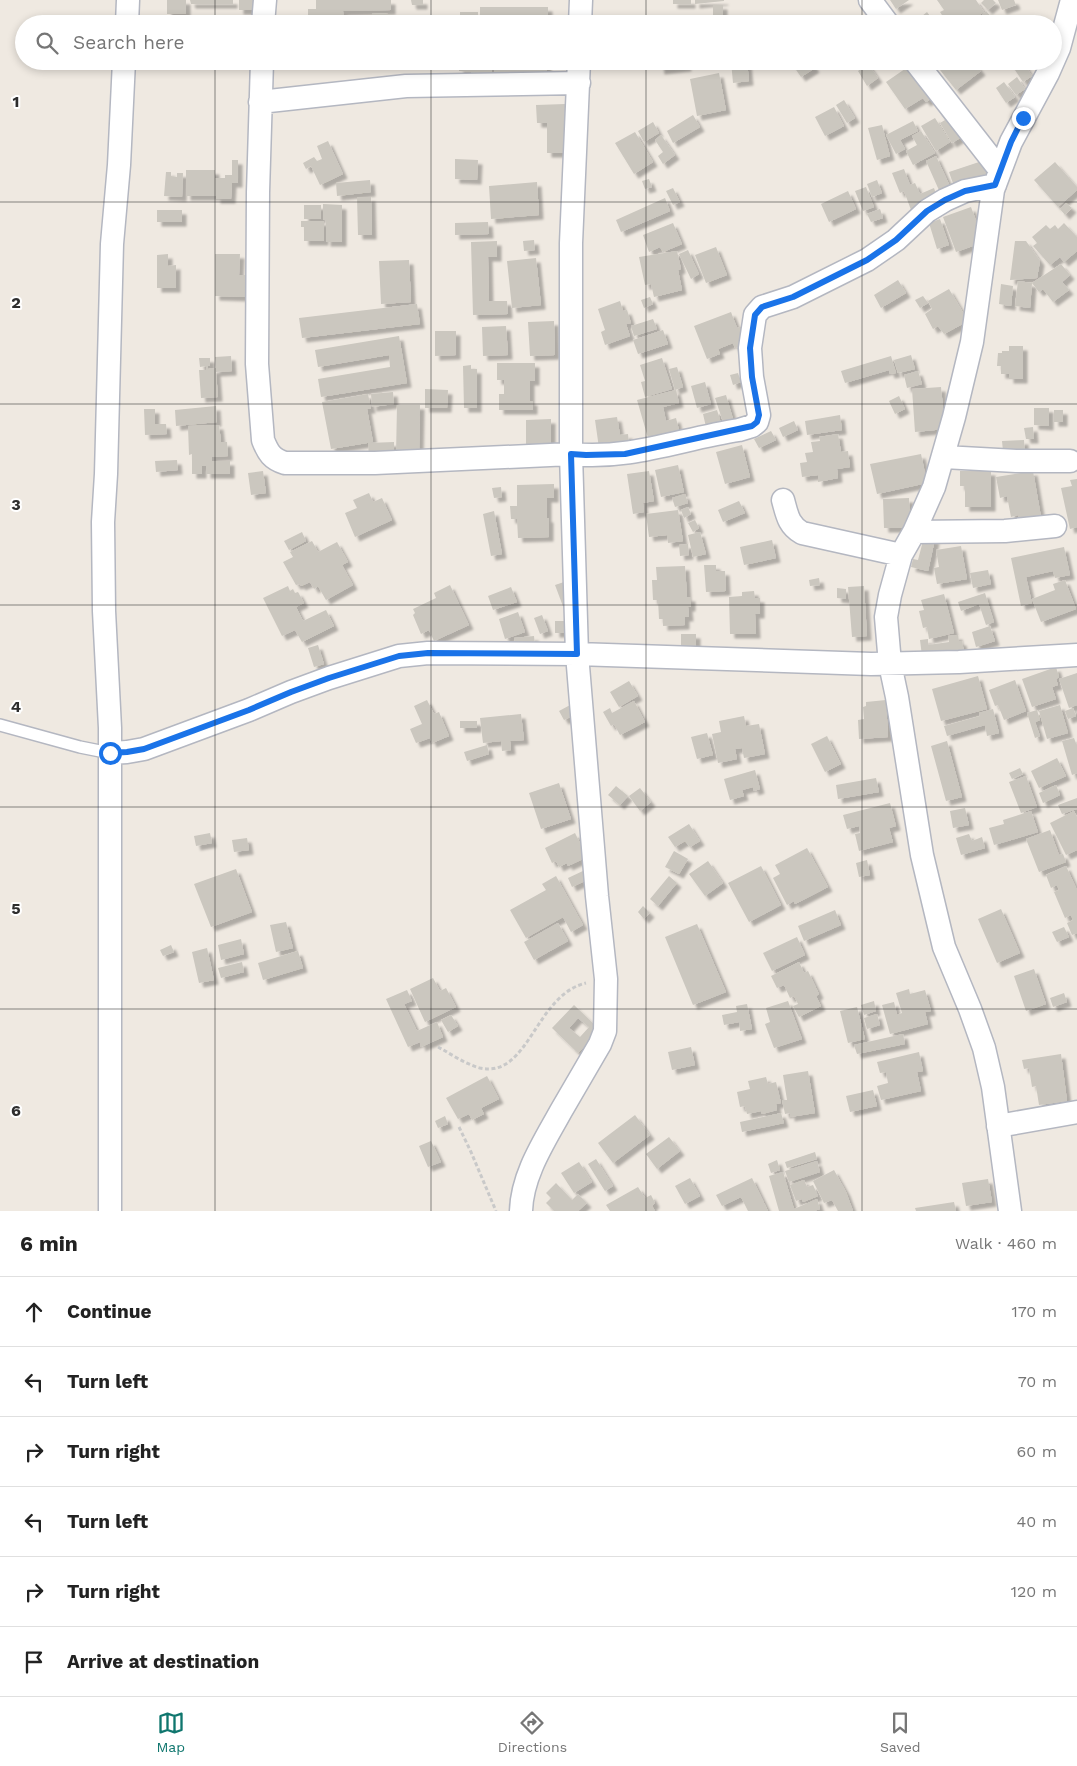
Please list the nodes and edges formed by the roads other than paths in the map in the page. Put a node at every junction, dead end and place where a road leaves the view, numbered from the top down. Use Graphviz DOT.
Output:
graph roads {
  1 [pos="128,0"];
  2 [pos="265,0"];
  3 [pos="581,0"];
  4 [pos="870,0"];
  5 [pos="1072,0"];
  6 [pos="127,15"];
  7 [pos="264,15"];
  8 [pos="580,15"];
  9 [pos="881,15"];
  10 [pos="1062,37"];
  11 [pos="124,70"];
  12 [pos="262,70"];
  13 [pos="921,70"];
  14 [pos="1049,70"];
  15 [pos="579,72"];
  16 [pos="260,102"];
  17 [pos="998,177"];
  18 [pos="571,454"];
  19 [pos="944,457"];
  20 [pos="1070,461"];
  21 [pos="783,500"];
  22 [pos="1055,526"];
  23 [pos="914,532"];
  24 [pos="901,555"];
  25 [pos="577,654"];
  26 [pos="1077,654"];
  27 [pos="890,664"];
  28 [pos="0,725"];
  29 [pos="110,753"];
  30 [pos="1077,1112"];
  31 [pos="998,1126"];
  32 [pos="110,1211"];
  33 [pos="521,1211"];
  34 [pos="1010,1211"];
  1 -- 6 [label="street"];
  2 -- 7 [label="street"];
  3 -- 8 [label="street"];
  4 -- 9 [label="street"];
  5 -- 10 [label="street"];
  11 -- 29 [label="street"];
  12 -- 16 [label="street"];
  13 -- 17 [label="street"];
  14 -- 17 [label="street"];
  15 -- 16 [label="street"];
  15 -- 18 [label="street"];
  16 -- 18 [label="street"];
  17 -- 18 [label="street"];
  17 -- 19 [label="street"];
  18 -- 25 [label="street"];
  19 -- 20 [label="street"];
  19 -- 23 [label="street"];
  21 -- 24 [label="street"];
  22 -- 23 [label="street"];
  23 -- 24 [label="street"];
  24 -- 27 [label="street"];
  25 -- 27 [label="street"];
  25 -- 29 [label="street"];
  25 -- 33 [label="street"];
  26 -- 27 [label="street"];
  27 -- 31 [label="street"];
  28 -- 29 [label="lane"];
  29 -- 32 [label="street"];
  30 -- 31 [label="street"];
  31 -- 34 [label="street"];
}
